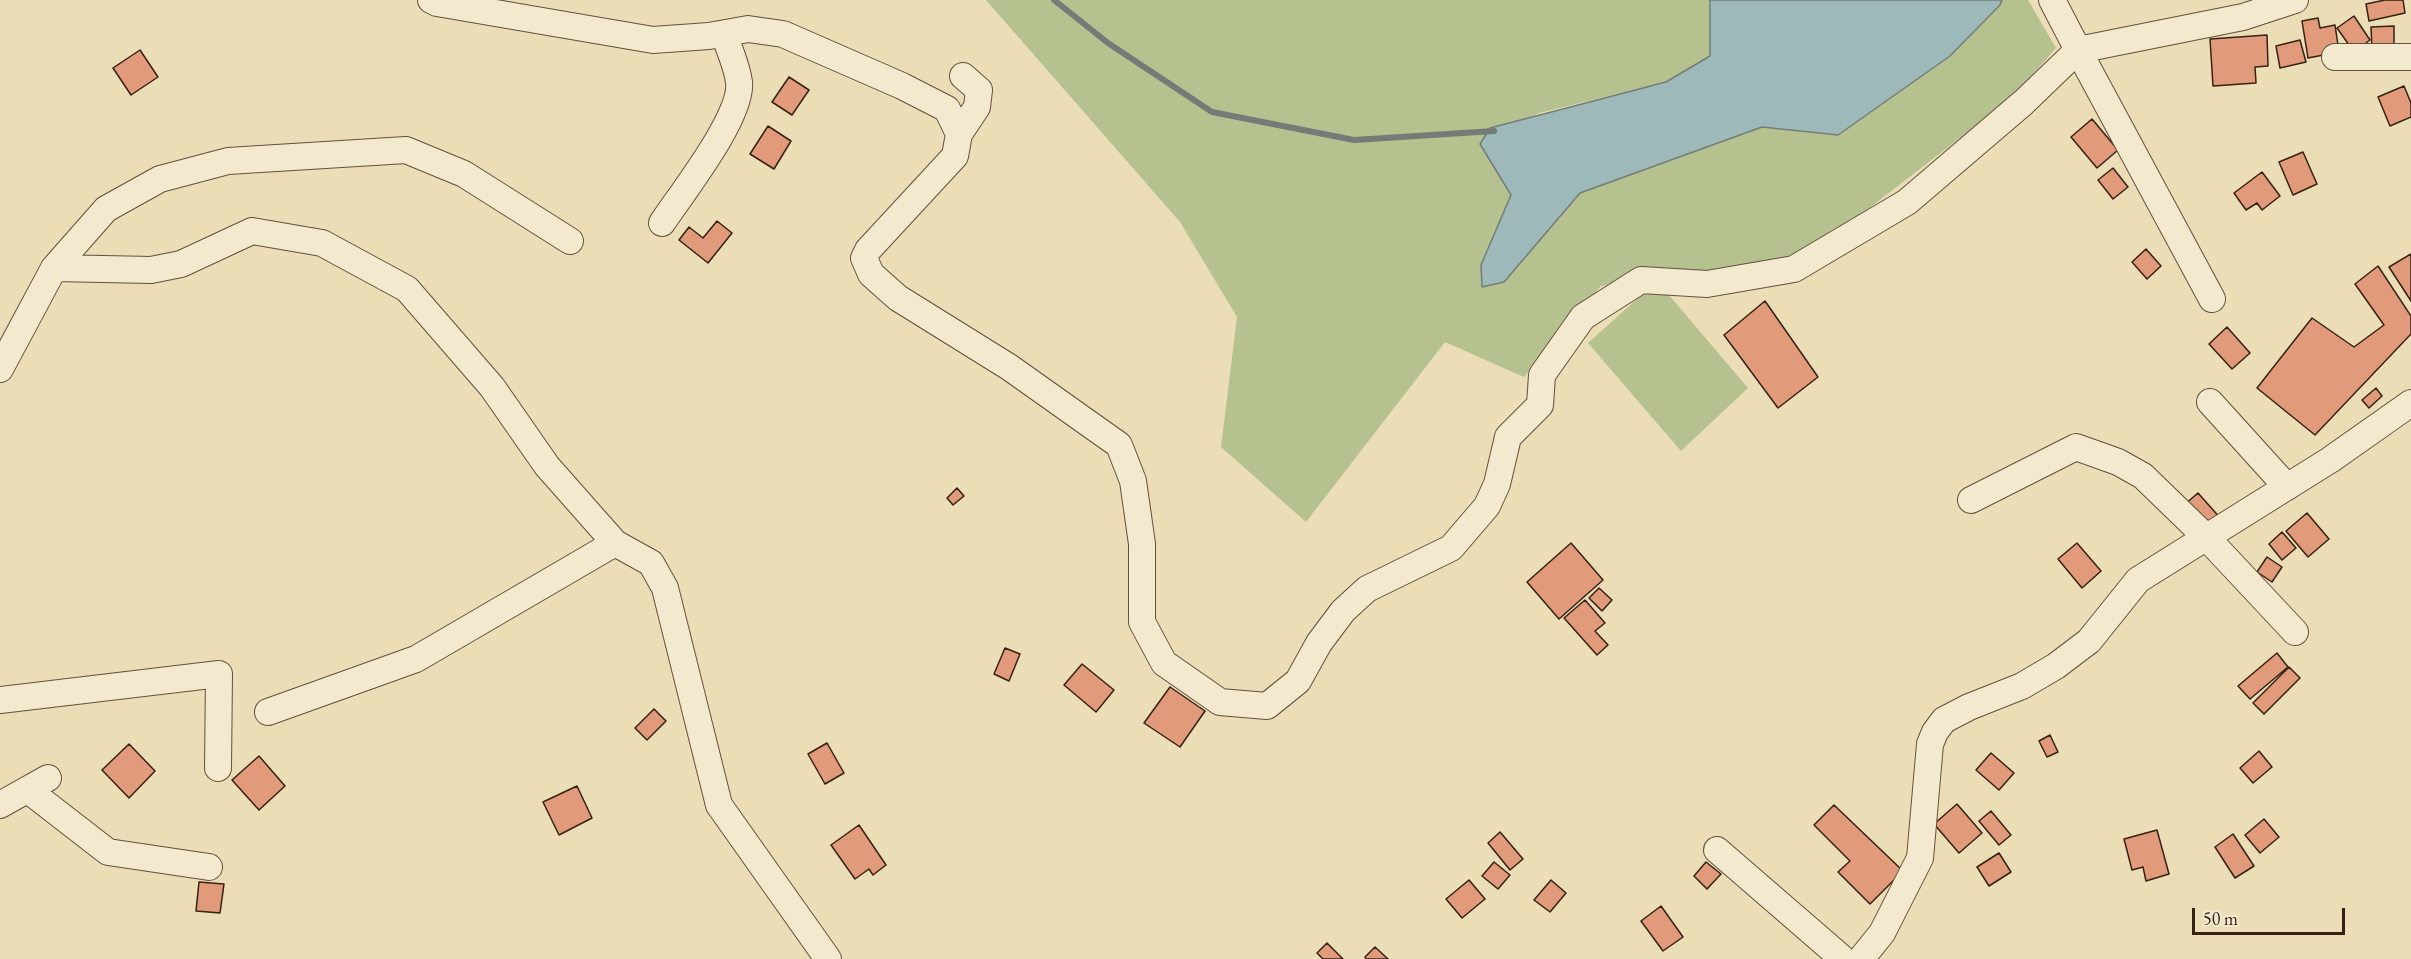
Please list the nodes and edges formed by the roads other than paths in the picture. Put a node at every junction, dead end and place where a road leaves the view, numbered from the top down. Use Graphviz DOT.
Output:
graph roads {
  1 [pos="431,0"];
  2 [pos="2052,0"];
  3 [pos="2295,0"];
  4 [pos="724,34"];
  5 [pos="2078,50"];
  6 [pos="2335,57"];
  7 [pos="2411,57"];
  8 [pos="963,76"];
  9 [pos="959,134"];
  10 [pos="662,223"];
  11 [pos="570,241"];
  12 [pos="54,268"];
  13 [pos="2212,299"];
  14 [pos="0,369"];
  15 [pos="2210,402"];
  16 [pos="2411,403"];
  17 [pos="2287,488"];
  18 [pos="1971,500"];
  19 [pos="2207,538"];
  20 [pos="615,543"];
  21 [pos="2295,632"];
  22 [pos="0,700"];
  23 [pos="268,712"];
  24 [pos="218,768"];
  25 [pos="0,805"];
  26 [pos="1717,850"];
  27 [pos="209,867"];
  28 [pos="828,959"];
  29 [pos="1843,959"];
  30 [pos="1862,959"];
  1 -- 4 [label="street"];
  2 -- 5 [label="street"];
  3 -- 5 [label="street"];
  4 -- 9 [label="street"];
  4 -- 10 [label="street"];
  5 -- 9 [label="street"];
  5 -- 13 [label="street"];
  6 -- 7 [label="street"];
  8 -- 9 [label="street"];
  11 -- 12 [label="street"];
  12 -- 14 [label="street"];
  12 -- 20 [label="street"];
  15 -- 17 [label="street"];
  16 -- 17 [label="street"];
  17 -- 19 [label="street"];
  18 -- 19 [label="street"];
  19 -- 21 [label="street"];
  19 -- 30 [label="street"];
  20 -- 23 [label="street"];
  20 -- 28 [label="street"];
  22 -- 24 [label="street"];
  25 -- 27 [label="street"];
  26 -- 29 [label="street"];
}
